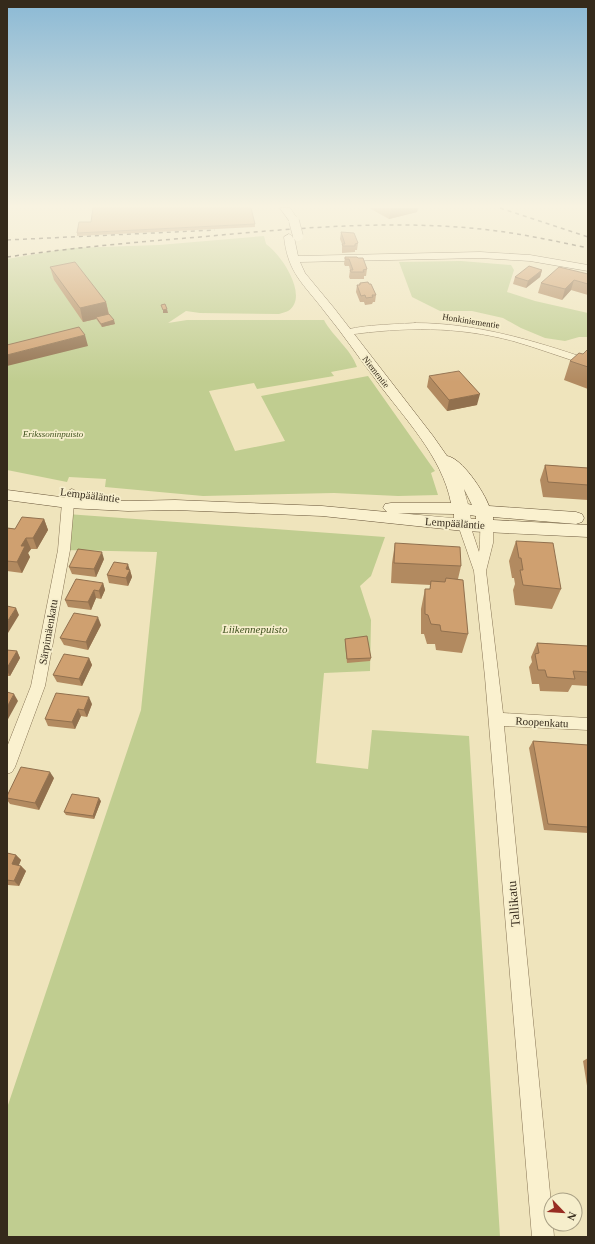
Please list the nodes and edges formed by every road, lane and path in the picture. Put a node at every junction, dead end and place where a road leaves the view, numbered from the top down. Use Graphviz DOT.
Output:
graph roads {
  1 [pos="299,266"];
  2 [pos="577,266"];
  3 [pos="588,268"];
  4 [pos="347,332"];
  5 [pos="588,362"];
  6 [pos="434,447"];
  7 [pos="7,482"];
  8 [pos="7,495"];
  9 [pos="70,498"];
  10 [pos="462,517"];
  11 [pos="485,518"];
  12 [pos="588,520"];
  13 [pos="588,531"];
  14 [pos="480,571"];
  15 [pos="495,719"];
  16 [pos="588,724"];
  17 [pos="7,767"];
  18 [pos="543,1237"];
  1 -- 4 [label="main road, Niementie"];
  2 -- 3 [label="main road"];
  4 -- 5 [label="street, Honkiniementie"];
  4 -- 6 [label="main road, Niementie"];
  6 -- 10 [label="main road, Niementie"];
  6 -- 11 [label="main road, Niementie"];
  7 -- 9 [label="main road, Lempääläntie"];
  8 -- 9 [label="main road, Lempääläntie"];
  9 -- 10 [label="main road, Lempääläntie"];
  9 -- 17 [label="street, Särpimäenkatu"];
  10 -- 11 [label="main road, Lempääläntie"];
  10 -- 14 [label="street, Tallikatu"];
  11 -- 12 [label="main road, Lempääläntie"];
  11 -- 13 [label="main road, Lempääläntie"];
  11 -- 14 [label="street, Tallikatu"];
  14 -- 15 [label="street, Tallikatu"];
  15 -- 16 [label="street, Roopenkatu"];
  15 -- 18 [label="street, Tallikatu"];
}
